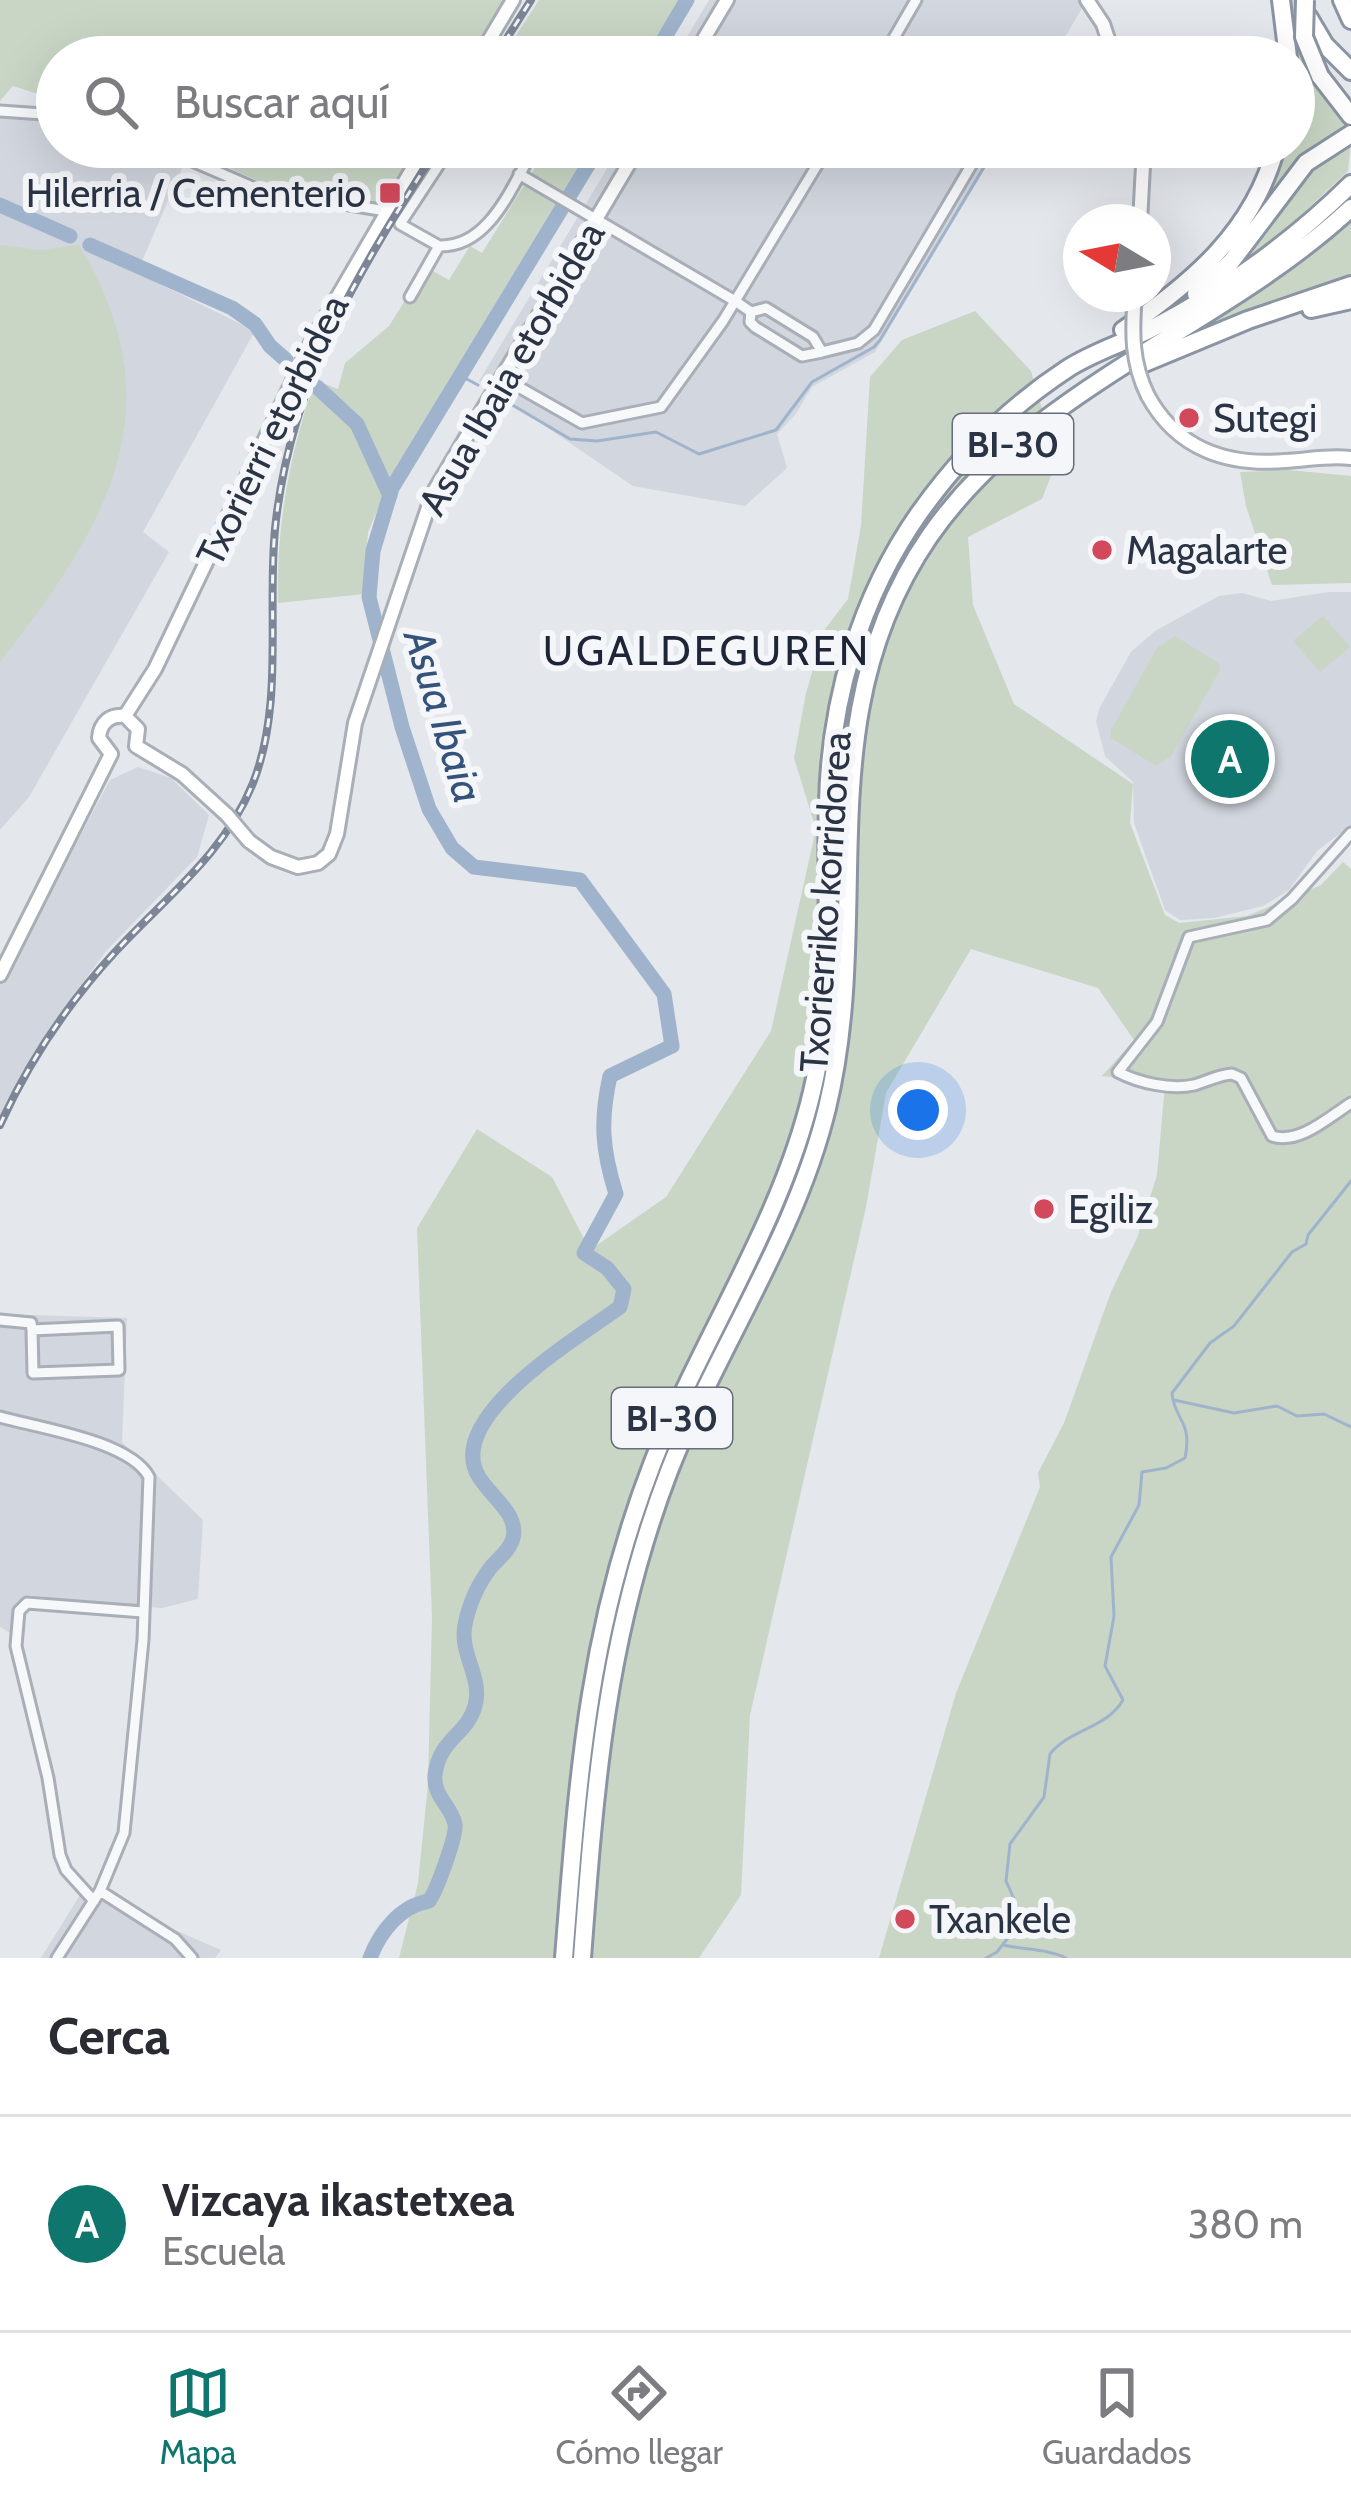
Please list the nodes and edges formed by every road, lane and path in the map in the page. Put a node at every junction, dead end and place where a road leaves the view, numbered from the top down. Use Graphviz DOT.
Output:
graph roads {
  1 [pos="513,0"];
  2 [pos="727,0"];
  3 [pos="916,0"];
  4 [pos="1087,0"];
  5 [pos="1281,0"];
  6 [pos="1342,0"];
  7 [pos="1307,9"];
  8 [pos="1351,20"];
  9 [pos="492,36"];
  10 [pos="706,36"];
  11 [pos="895,36"];
  12 [pos="1107,36"];
  13 [pos="1285,36"];
  14 [pos="1315,64"];
  15 [pos="1347,68"];
  16 [pos="0,111"];
  17 [pos="36,114"];
  18 [pos="1351,116"];
  19 [pos="1351,134"];
  20 [pos="1315,157"];
  21 [pos="208,168"];
  22 [pos="412,168"];
  23 [pos="437,168"];
  24 [pos="523,168"];
  25 [pos="626,168"];
  26 [pos="815,168"];
  27 [pos="970,168"];
  28 [pos="1143,168"];
  29 [pos="1267,168"];
  30 [pos="1302,168"];
  31 [pos="519,174"];
  32 [pos="1348,195"];
  33 [pos="1141,204"];
  34 [pos="386,211"];
  35 [pos="596,219"];
  36 [pos="439,246"];
  37 [pos="1351,285"];
  38 [pos="410,297"];
  39 [pos="1351,300"];
  40 [pos="735,301"];
  41 [pos="751,312"];
  42 [pos="1134,312"];
  43 [pos="1217,333"];
  44 [pos="1108,348"];
  45 [pos="822,352"];
  46 [pos="1072,365"];
  47 [pos="501,377"];
  48 [pos="1098,382"];
  49 [pos="1351,461"];
  50 [pos="125,716"];
  51 [pos="136,746"];
  52 [pos="111,754"];
  53 [pos="1351,833"];
  54 [pos="0,975"];
  55 [pos="1351,1103"];
  56 [pos="0,1320"];
  57 [pos="32,1330"];
  58 [pos="0,1417"];
  59 [pos="143,1612"];
  60 [pos="97,1896"];
  61 [pos="57,1958"];
  62 [pos="192,1958"];
  63 [pos="564,1958"];
  64 [pos="581,1958"];
  1 -- 9 [label="street"];
  2 -- 10 [label="street"];
  3 -- 11 [label="street"];
  4 -- 12 [label="street"];
  5 -- 13 [label="highway"];
  6 -- 8 [label="highway"];
  7 -- 15 [label="highway"];
  14 -- 18 [label="highway, bridge"];
  16 -- 17 [label="street"];
  19 -- 20 [label="highway"];
  21 -- 34 [label="street"];
  22 -- 34 [label="street, Txorierri etorbidea"];
  23 -- 36 [label="street"];
  24 -- 31 [label="street"];
  25 -- 35 [label="street, Asua Ibaia etorbidea"];
  26 -- 40 [label="street"];
  27 -- 45 [label="street"];
  28 -- 33 [label="street"];
  29 -- 46 [label="highway"];
  30 -- 44 [label="highway"];
  31 -- 35 [label="street"];
  31 -- 36 [label="street"];
  32 -- 44 [label="highway, Txorierriko korridorea / BI-30"];
  32 -- 48 [label="highway, Txorierriko korridorea / BI-30"];
  34 -- 50 [label="street, Txorierri etorbidea"];
  35 -- 40 [label="street"];
  35 -- 47 [label="street, Asua Ibaia etorbidea"];
  36 -- 38 [label="street"];
  37 -- 43 [label="highway"];
  39 -- 43 [label="highway"];
  40 -- 41 [label="street"];
  40 -- 47 [label="street"];
  41 -- 45 [label="street"];
  41 -- 45 [label="street"];
  42 -- 49 [label="street, bridge"];
  43 -- 48 [label="highway"];
  44 -- 46 [label="highway, Txorierriko korridorea"];
  46 -- 63 [label="highway, Txorierriko korridorea / BI-30"];
  47 -- 51 [label="street, Asua Ibaia etorbidea, bridge"];
  48 -- 64 [label="highway, Txorierriko korridorea / BI-30"];
  50 -- 51 [label="street"];
  50 -- 52 [label="street, Txorierri etorbidea"];
  51 -- 52 [label="street"];
  52 -- 54 [label="street, Txorierri etorbidea"];
  53 -- 55 [label="street"];
  56 -- 57 [label="street"];
  57 -- 57 [label="street"];
  58 -- 59 [label="street"];
  59 -- 60 [label="street"];
  59 -- 60 [label="street"];
  60 -- 61 [label="street"];
  60 -- 62 [label="street"];
}
